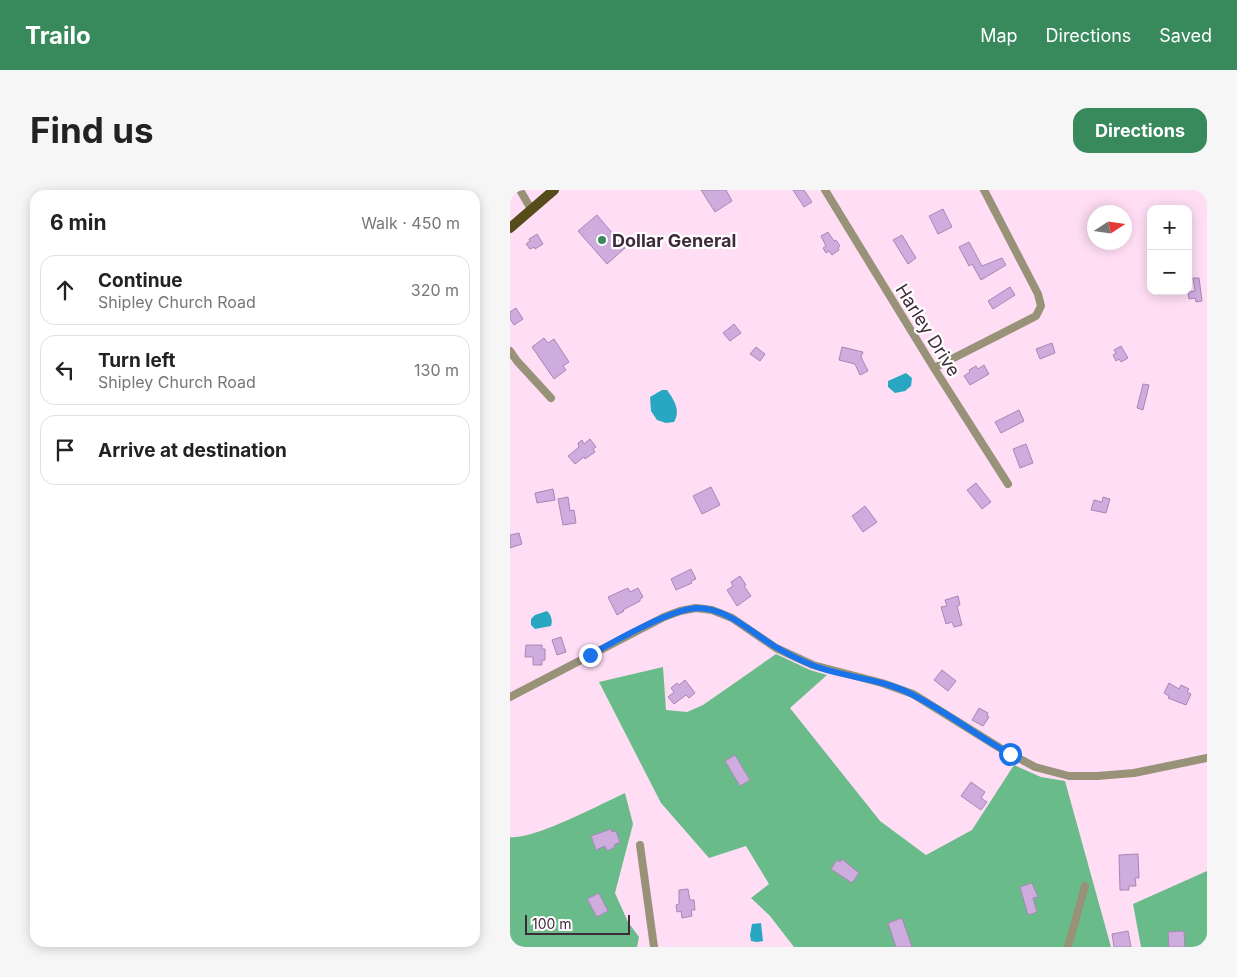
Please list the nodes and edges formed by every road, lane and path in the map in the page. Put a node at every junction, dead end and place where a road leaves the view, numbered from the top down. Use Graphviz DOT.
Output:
graph roads {
  1 [pos="520,190"];
  2 [pos="554,190"];
  3 [pos="825,190"];
  4 [pos="984,190"];
  5 [pos="531,210"];
  6 [pos="510,228"];
  7 [pos="510,351"];
  8 [pos="934,368"];
  9 [pos="551,398"];
  10 [pos="1008,484"];
  11 [pos="510,697"];
  12 [pos="1207,758"];
  13 [pos="640,845"];
  14 [pos="1085,886"];
  15 [pos="654,947"];
  16 [pos="1068,947"];
  1 -- 5 [label="street"];
  2 -- 5 [label="main road"];
  3 -- 8 [label="street, Harley Drive"];
  4 -- 8 [label="street"];
  5 -- 6 [label="main road"];
  7 -- 9 [label="street"];
  8 -- 10 [label="street, Harley Drive"];
  11 -- 12 [label="street"];
  13 -- 15 [label="street"];
  14 -- 16 [label="street"];
}
